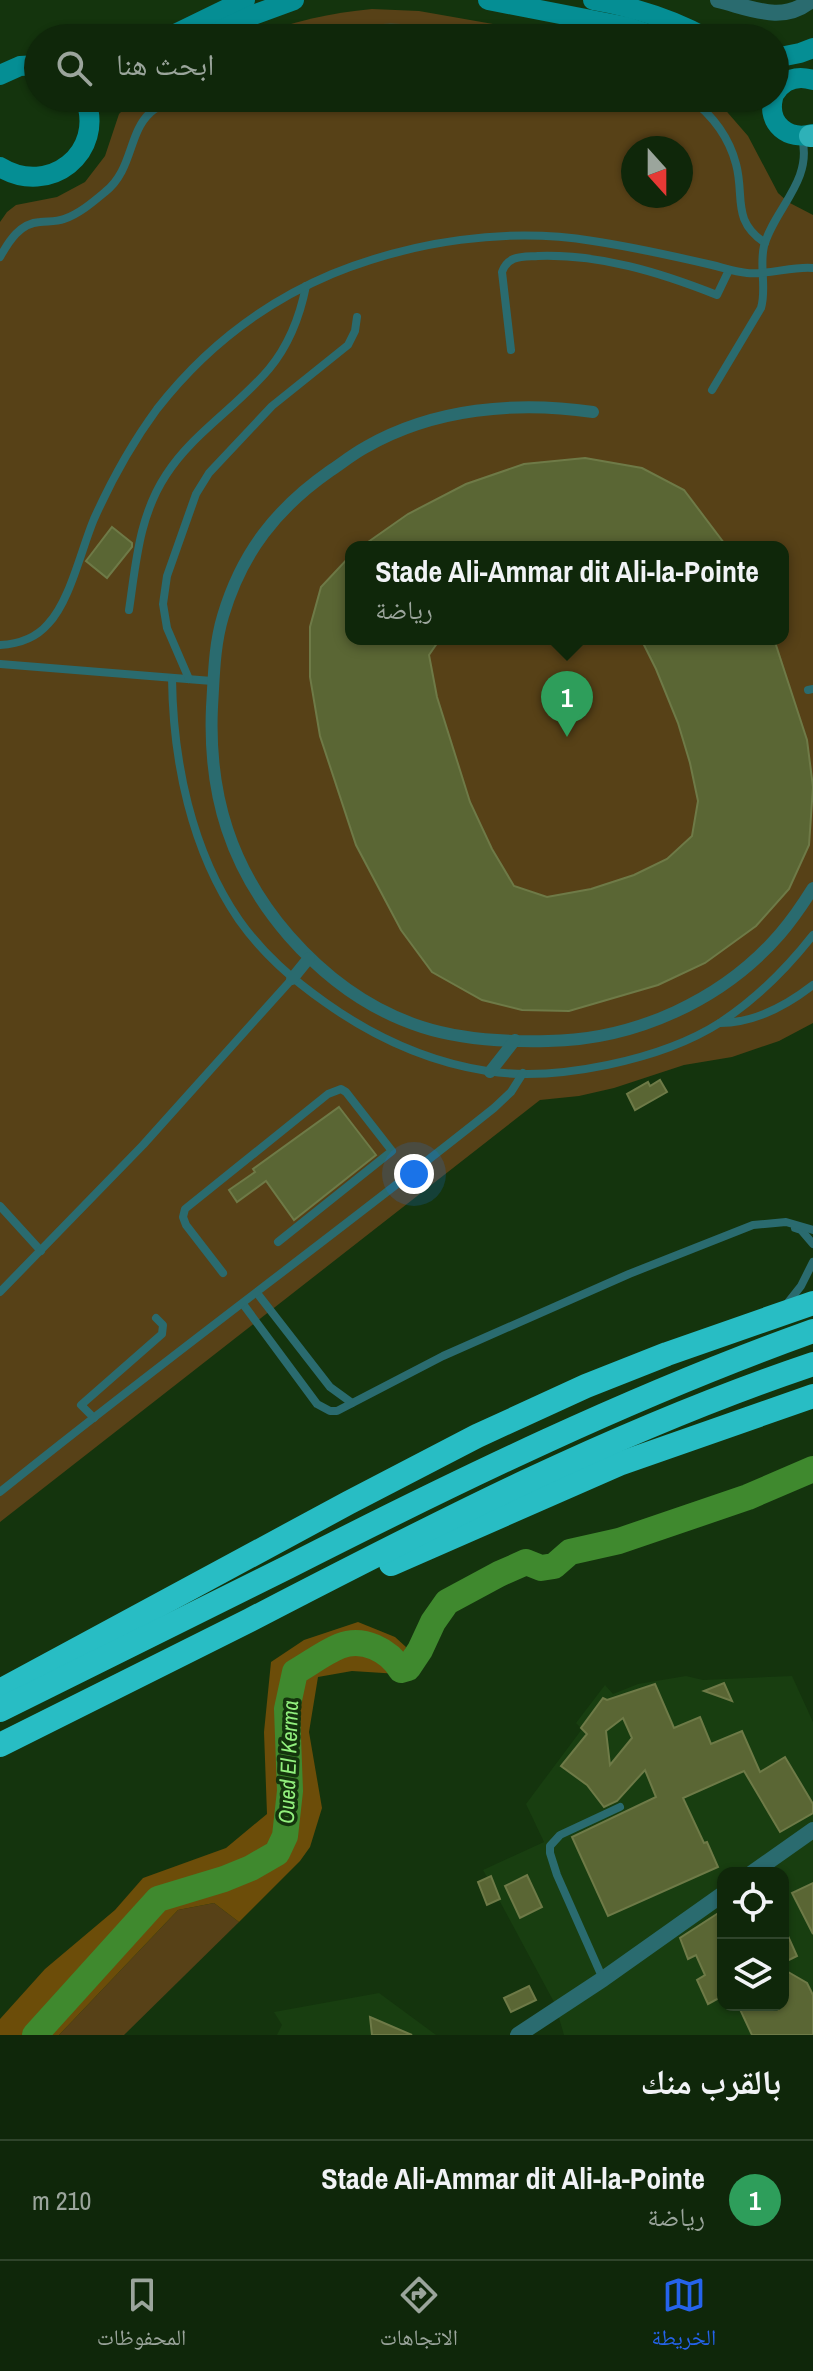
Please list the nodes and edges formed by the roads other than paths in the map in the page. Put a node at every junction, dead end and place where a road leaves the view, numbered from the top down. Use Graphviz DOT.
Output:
graph roads {
  1 [pos="245,0"];
  2 [pos="294,0"];
  3 [pos="488,0"];
  4 [pos="593,0"];
  5 [pos="718,0"];
  6 [pos="811,0"];
  7 [pos="196,24"];
  8 [pos="234,24"];
  9 [pos="612,24"];
  10 [pos="677,24"];
  11 [pos="813,48"];
  12 [pos="789,55"];
  13 [pos="24,66"];
  14 [pos="0,75"];
  15 [pos="90,112"];
  16 [pos="152,112"];
  17 [pos="706,112"];
  18 [pos="774,112"];
  19 [pos="810,136"];
  20 [pos="4,176"];
  21 [pos="765,243"];
  22 [pos="0,257"];
  23 [pos="813,268"];
  24 [pos="729,270"];
  25 [pos="761,274"];
  26 [pos="306,286"];
  27 [pos="357,317"];
  28 [pos="511,350"];
  29 [pos="712,390"];
  30 [pos="593,412"];
  31 [pos="129,610"];
  32 [pos="0,645"];
  33 [pos="0,664"];
  34 [pos="172,678"];
  35 [pos="189,679"];
  36 [pos="212,681"];
  37 [pos="813,888"];
  38 [pos="813,935"];
  39 [pos="309,958"];
  40 [pos="292,979"];
  41 [pos="813,985"];
  42 [pos="720,1023"];
  43 [pos="515,1040"];
  44 [pos="490,1072"];
  45 [pos="523,1073"];
  46 [pos="0,1206"];
  47 [pos="775,1222"];
  48 [pos="813,1230"];
  49 [pos="278,1242"];
  50 [pos="813,1244"];
  51 [pos="41,1251"];
  52 [pos="813,1262"];
  53 [pos="223,1273"];
  54 [pos="0,1292"];
  55 [pos="257,1293"];
  56 [pos="813,1303"];
  57 [pos="243,1304"];
  58 [pos="777,1315"];
  59 [pos="156,1318"];
  60 [pos="813,1331"];
  61 [pos="813,1364"];
  62 [pos="813,1396"];
  63 [pos="352,1403"];
  64 [pos="94,1418"];
  65 [pos="0,1492"];
  66 [pos="248,1621"];
  67 [pos="0,1691"];
  68 [pos="0,1710"];
  69 [pos="0,1745"];
  70 [pos="620,1807"];
  71 [pos="813,1830"];
  72 [pos="761,1867"];
  73 [pos="717,1898"];
  74 [pos="603,1979"];
  75 [pos="518,2035"];
  1 -- 7 [label="main road"];
  2 -- 8 [label="main road"];
  3 -- 9 [label="main road"];
  4 -- 10 [label="main road"];
  5 -- 6 [label="street"];
  11 -- 12 [label="main road"];
  13 -- 14 [label="main road"];
  15 -- 20 [label="main road"];
  16 -- 22 [label="lane"];
  17 -- 21 [label="lane"];
  18 -- 19 [label="main road"];
  19 -- 21 [label="lane"];
  21 -- 25 [label="lane"];
  23 -- 25 [label="lane"];
  24 -- 25 [label="lane"];
  24 -- 26 [label="lane"];
  24 -- 28 [label="lane"];
  25 -- 29 [label="lane"];
  26 -- 31 [label="lane"];
  26 -- 32 [label="lane"];
  27 -- 35 [label="lane"];
  30 -- 36 [label="street"];
  33 -- 34 [label="lane"];
  34 -- 35 [label="lane"];
  34 -- 40 [label="lane"];
  35 -- 36 [label="lane"];
  36 -- 39 [label="street"];
  37 -- 43 [label="street"];
  38 -- 42 [label="lane"];
  39 -- 40 [label="street"];
  39 -- 43 [label="street"];
  40 -- 44 [label="lane"];
  40 -- 51 [label="lane"];
  41 -- 42 [label="lane"];
  42 -- 45 [label="lane"];
  43 -- 44 [label="street"];
  44 -- 45 [label="lane"];
  45 -- 55 [label="lane"];
  46 -- 51 [label="lane"];
  47 -- 48 [label="lane"];
  47 -- 50 [label="lane"];
  47 -- 63 [label="lane"];
  49 -- 53 [label="lane"];
  51 -- 54 [label="lane"];
  52 -- 58 [label="lane"];
  55 -- 57 [label="lane"];
  55 -- 63 [label="lane"];
  56 -- 58 [label="highway"];
  57 -- 63 [label="lane"];
  57 -- 64 [label="lane"];
  58 -- 67 [label="highway"];
  59 -- 64 [label="lane"];
  60 -- 68 [label="highway"];
  61 -- 66 [label="highway"];
  62 -- 66 [label="highway"];
  64 -- 65 [label="lane"];
  66 -- 69 [label="highway"];
  70 -- 74 [label="lane"];
  71 -- 72 [label="street"];
  73 -- 74 [label="street"];
  74 -- 75 [label="street"];
}
